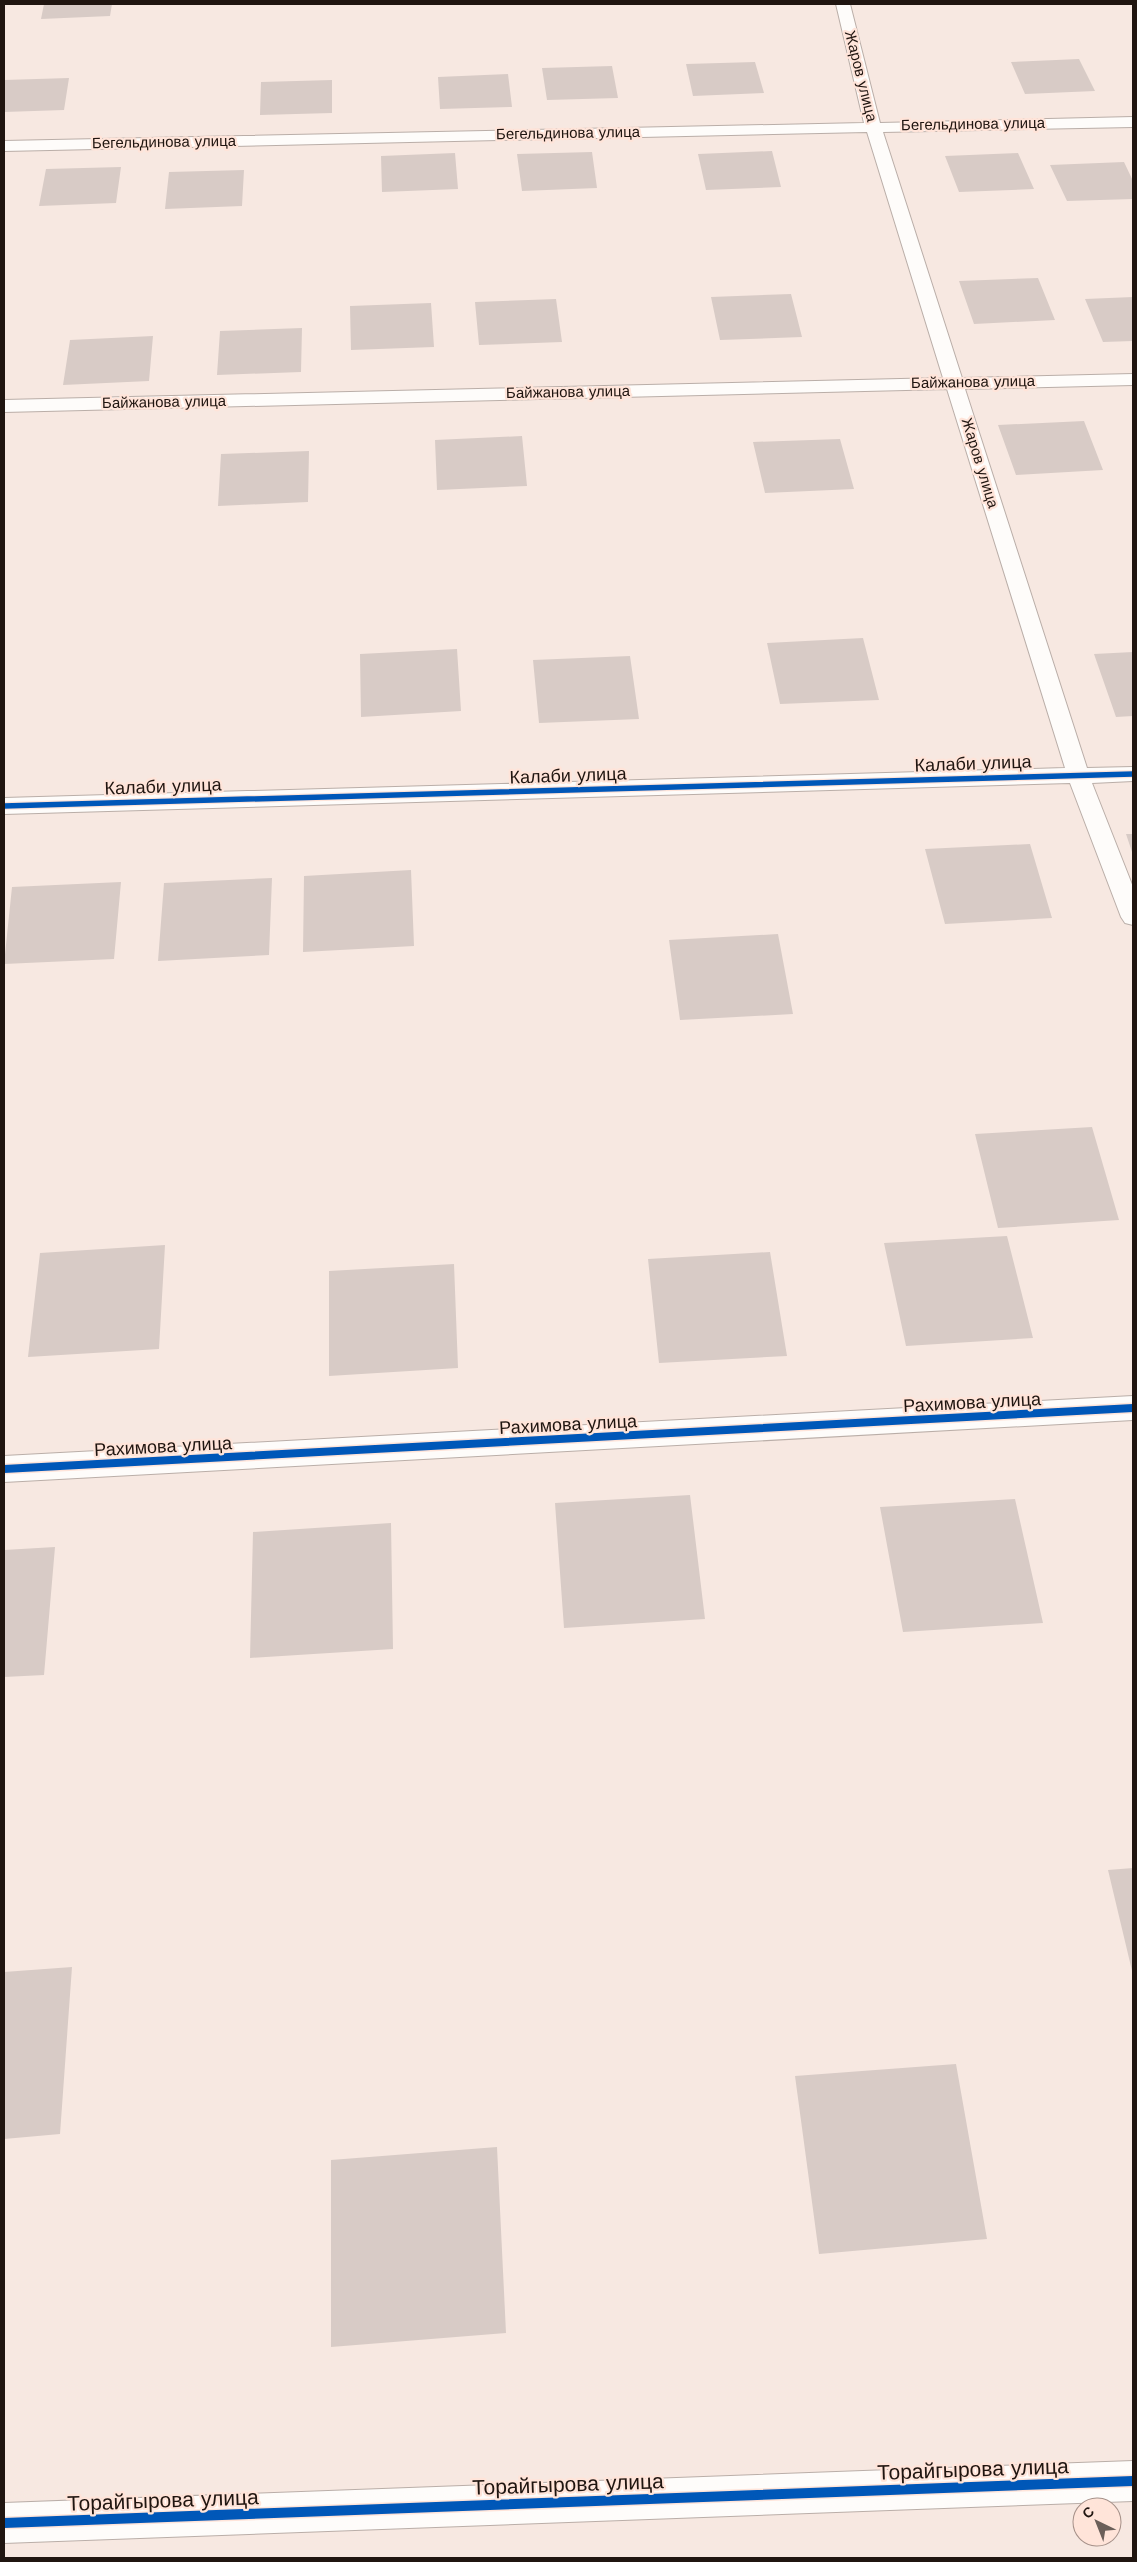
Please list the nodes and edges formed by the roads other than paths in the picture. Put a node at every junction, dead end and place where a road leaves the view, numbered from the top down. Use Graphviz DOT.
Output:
graph roads {
  1 [pos="843,4"];
  2 [pos="1133,122"];
  3 [pos="873,126"];
  4 [pos="4,146"];
  5 [pos="1133,378"];
  6 [pos="955,382"];
  7 [pos="4,406"];
  8 [pos="1133,774"];
  9 [pos="1078,775"];
  10 [pos="4,806"];
  11 [pos="1133,917"];
  12 [pos="1133,1408"];
  13 [pos="4,1469"];
  14 [pos="1133,2480"];
  15 [pos="4,2523"];
  1 -- 3 [label="street, Жаров улица"];
  2 -- 3 [label="street, Бегельдинова улица"];
  3 -- 4 [label="street, Бегельдинова улица"];
  3 -- 6 [label="street, Жаров улица"];
  5 -- 6 [label="street, Байжанова улица"];
  6 -- 7 [label="street, Байжанова улица"];
  6 -- 9 [label="street, Жаров улица"];
  8 -- 9 [label="street, Калаби улица"];
  9 -- 10 [label="street, Калаби улица"];
  9 -- 11 [label="street, Жаров улица"];
  12 -- 13 [label="street, Рахимова улица"];
  14 -- 15 [label="street, Торайгырова улица"];
}
